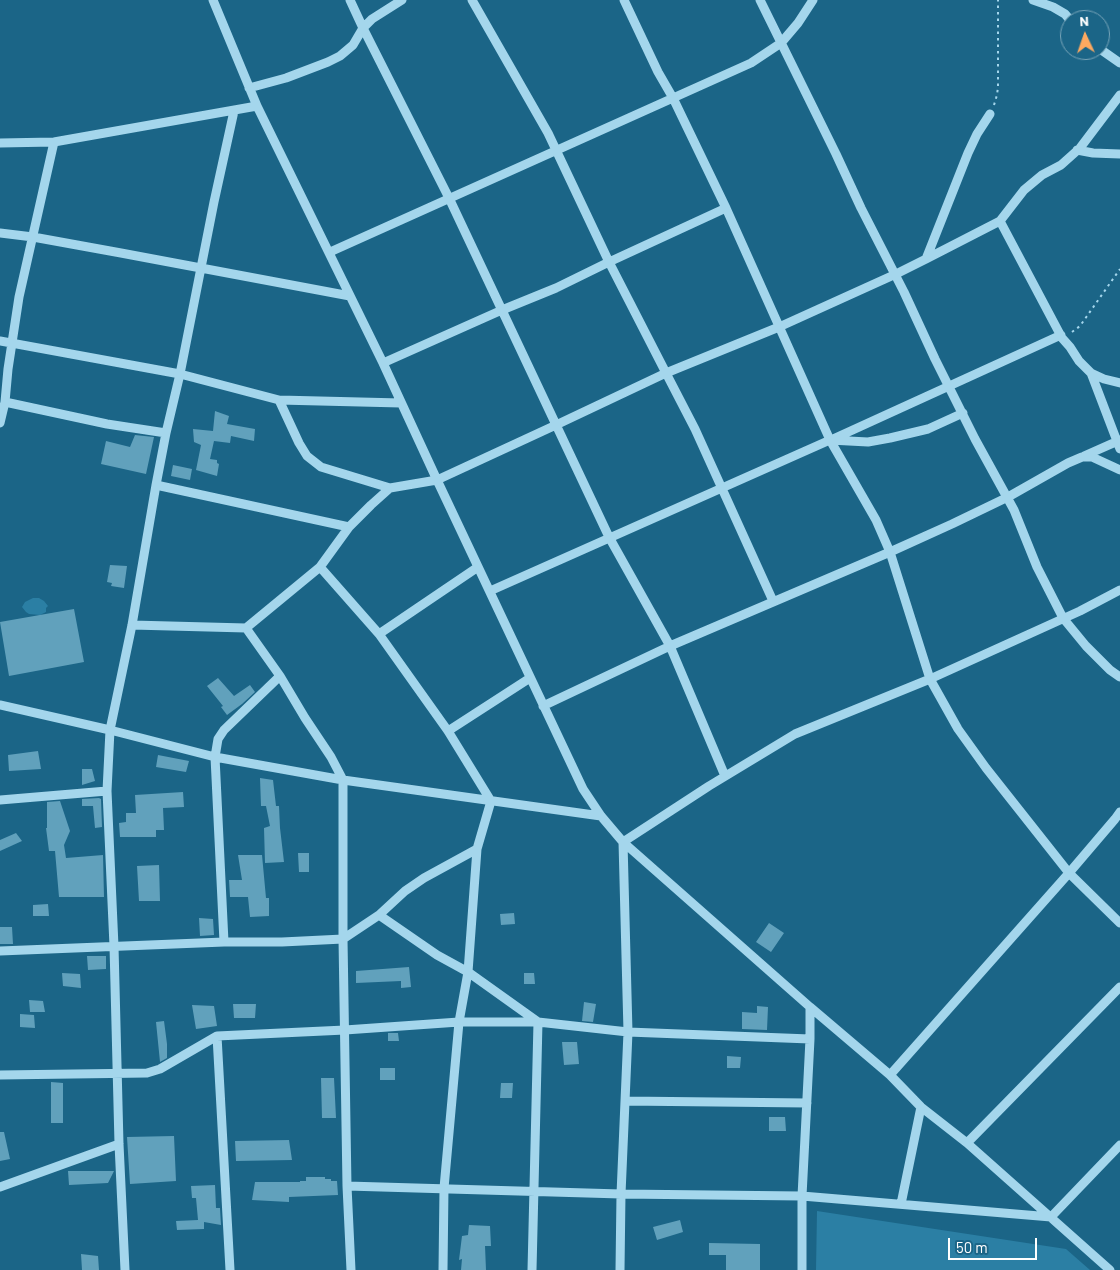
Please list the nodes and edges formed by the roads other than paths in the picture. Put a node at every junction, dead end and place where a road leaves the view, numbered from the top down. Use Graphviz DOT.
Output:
graph roads {
  1 [pos="213,0"];
  2 [pos="350,0"];
  3 [pos="402,0"];
  4 [pos="472,0"];
  5 [pos="624,0"];
  6 [pos="760,0"];
  7 [pos="813,0"];
  8 [pos="1033,0"];
  9 [pos="1060,11"];
  10 [pos="363,28"];
  11 [pos="781,43"];
  12 [pos="250,88"];
  13 [pos="1120,95"];
  14 [pos="673,98"];
  15 [pos="257,106"];
  16 [pos="234,111"];
  17 [pos="990,114"];
  18 [pos="54,142"];
  19 [pos="0,143"];
  20 [pos="1077,150"];
  21 [pos="556,151"];
  22 [pos="1120,154"];
  23 [pos="449,198"];
  24 [pos="726,208"];
  25 [pos="1000,221"];
  26 [pos="0,233"];
  27 [pos="33,237"];
  28 [pos="330,252"];
  29 [pos="926,259"];
  30 [pos="609,262"];
  31 [pos="201,269"];
  32 [pos="896,274"];
  33 [pos="350,296"];
  34 [pos="502,310"];
  35 [pos="779,327"];
  36 [pos="1062,336"];
  37 [pos="0,340"];
  38 [pos="12,343"];
  39 [pos="383,363"];
  40 [pos="666,373"];
  41 [pos="1091,373"];
  42 [pos="180,374"];
  43 [pos="1120,383"];
  44 [pos="949,385"];
  45 [pos="278,400"];
  46 [pos="5,402"];
  47 [pos="401,403"];
  48 [pos="963,413"];
  49 [pos="0,423"];
  50 [pos="556,425"];
  51 [pos="166,433"];
  52 [pos="830,440"];
  53 [pos="1119,444"];
  54 [pos="1082,457"];
  55 [pos="1120,470"];
  56 [pos="437,480"];
  57 [pos="156,485"];
  58 [pos="390,488"];
  59 [pos="722,488"];
  60 [pos="1008,497"];
  61 [pos="349,527"];
  62 [pos="609,538"];
  63 [pos="890,552"];
  64 [pos="320,567"];
  65 [pos="478,567"];
  66 [pos="1120,590"];
  67 [pos="490,591"];
  68 [pos="773,601"];
  69 [pos="1063,618"];
  70 [pos="132,625"];
  71 [pos="246,628"];
  72 [pos="379,634"];
  73 [pos="670,646"];
  74 [pos="280,676"];
  75 [pos="1120,677"];
  76 [pos="530,678"];
  77 [pos="930,679"];
  78 [pos="0,705"];
  79 [pos="543,706"];
  80 [pos="110,730"];
  81 [pos="448,731"];
  82 [pos="215,757"];
  83 [pos="725,776"];
  84 [pos="343,780"];
  85 [pos="107,791"];
  86 [pos="0,800"];
  87 [pos="491,801"];
  88 [pos="601,816"];
  89 [pos="1118,818"];
  90 [pos="623,842"];
  91 [pos="477,849"];
  92 [pos="1069,873"];
  93 [pos="380,915"];
  94 [pos="1120,923"];
  95 [pos="343,939"];
  96 [pos="224,942"];
  97 [pos="114,946"];
  98 [pos="0,951"];
  99 [pos="468,972"];
  100 [pos="1120,987"];
  101 [pos="810,1006"];
  102 [pos="459,1022"];
  103 [pos="538,1022"];
  104 [pos="345,1030"];
  105 [pos="628,1032"];
  106 [pos="217,1036"];
  107 [pos="810,1039"];
  108 [pos="118,1074"];
  109 [pos="0,1075"];
  110 [pos="890,1075"];
  111 [pos="625,1101"];
  112 [pos="807,1103"];
  113 [pos="921,1107"];
  114 [pos="967,1143"];
  115 [pos="119,1144"];
  116 [pos="1120,1145"];
  117 [pos="347,1186"];
  118 [pos="0,1187"];
  119 [pos="444,1188"];
  120 [pos="535,1192"];
  121 [pos="621,1194"];
  122 [pos="802,1196"];
  123 [pos="901,1204"];
  124 [pos="1051,1217"];
  125 [pos="1109,1269"];
  126 [pos="125,1270"];
  127 [pos="230,1270"];
  128 [pos="351,1270"];
  129 [pos="443,1270"];
  130 [pos="532,1270"];
  131 [pos="620,1270"];
  132 [pos="802,1270"];
  1 -- 12 [label="street"];
  2 -- 10 [label="street"];
  3 -- 10 [label="street"];
  4 -- 21 [label="street"];
  5 -- 14 [label="street"];
  6 -- 11 [label="street"];
  7 -- 11 [label="street"];
  8 -- 9 [label="street"];
  10 -- 12 [label="street"];
  10 -- 23 [label="street"];
  11 -- 14 [label="street"];
  11 -- 32 [label="street"];
  12 -- 15 [label="street"];
  13 -- 20 [label="street"];
  14 -- 21 [label="street"];
  14 -- 24 [label="street"];
  15 -- 16 [label="street"];
  15 -- 28 [label="street"];
  16 -- 18 [label="street"];
  16 -- 31 [label="street"];
  17 -- 29 [label="street"];
  18 -- 19 [label="street"];
  18 -- 27 [label="street"];
  20 -- 22 [label="street"];
  20 -- 25 [label="street"];
  21 -- 23 [label="street"];
  21 -- 30 [label="street"];
  23 -- 28 [label="street"];
  23 -- 34 [label="street"];
  24 -- 30 [label="street"];
  24 -- 35 [label="street"];
  25 -- 29 [label="street"];
  25 -- 36 [label="street"];
  26 -- 27 [label="street"];
  27 -- 31 [label="street"];
  27 -- 38 [label="street"];
  28 -- 33 [label="street"];
  29 -- 32 [label="street"];
  30 -- 34 [label="street"];
  30 -- 40 [label="street"];
  31 -- 33 [label="street"];
  31 -- 42 [label="street"];
  32 -- 35 [label="street"];
  32 -- 44 [label="street"];
  33 -- 39 [label="street"];
  34 -- 39 [label="street"];
  34 -- 50 [label="street"];
  35 -- 40 [label="street"];
  35 -- 52 [label="street"];
  36 -- 41 [label="street"];
  36 -- 44 [label="street"];
  37 -- 38 [label="street"];
  38 -- 42 [label="street"];
  38 -- 46 [label="street"];
  39 -- 47 [label="street"];
  40 -- 50 [label="street"];
  40 -- 59 [label="street"];
  41 -- 43 [label="street"];
  41 -- 53 [label="street"];
  42 -- 45 [label="street"];
  42 -- 51 [label="street"];
  44 -- 48 [label="street"];
  44 -- 52 [label="street"];
  45 -- 47 [label="street"];
  45 -- 58 [label="street"];
  46 -- 49 [label="street"];
  46 -- 51 [label="street"];
  47 -- 56 [label="street"];
  48 -- 52 [label="street"];
  48 -- 60 [label="street"];
  50 -- 56 [label="street"];
  50 -- 62 [label="street"];
  51 -- 57 [label="street"];
  52 -- 59 [label="street"];
  52 -- 63 [label="street"];
  53 -- 54 [label="street"];
  54 -- 55 [label="street"];
  54 -- 60 [label="street"];
  56 -- 58 [label="street"];
  56 -- 65 [label="street"];
  57 -- 61 [label="street"];
  57 -- 70 [label="street"];
  58 -- 61 [label="street"];
  59 -- 62 [label="street"];
  59 -- 68 [label="street"];
  60 -- 63 [label="street"];
  60 -- 69 [label="street"];
  61 -- 64 [label="street"];
  62 -- 67 [label="street"];
  62 -- 73 [label="street"];
  63 -- 68 [label="street"];
  63 -- 77 [label="street"];
  64 -- 71 [label="street"];
  64 -- 72 [label="street"];
  65 -- 67 [label="street"];
  65 -- 72 [label="street"];
  66 -- 69 [label="street"];
  67 -- 76 [label="street"];
  68 -- 73 [label="street"];
  69 -- 75 [label="street"];
  69 -- 77 [label="street"];
  70 -- 71 [label="street"];
  70 -- 80 [label="street"];
  71 -- 74 [label="street"];
  72 -- 81 [label="street"];
  73 -- 79 [label="street"];
  73 -- 83 [label="street"];
  74 -- 82 [label="street"];
  74 -- 84 [label="street"];
  76 -- 79 [label="street"];
  76 -- 81 [label="street"];
  77 -- 83 [label="street"];
  77 -- 92 [label="street"];
  78 -- 80 [label="street"];
  79 -- 88 [label="street"];
  80 -- 82 [label="street"];
  80 -- 85 [label="street"];
  81 -- 87 [label="street"];
  82 -- 84 [label="street"];
  82 -- 96 [label="street"];
  83 -- 90 [label="street"];
  84 -- 87 [label="street"];
  84 -- 95 [label="street"];
  85 -- 86 [label="street"];
  85 -- 97 [label="street"];
  87 -- 88 [label="street"];
  87 -- 91 [label="street"];
  88 -- 90 [label="street"];
  89 -- 92 [label="street"];
  90 -- 101 [label="street"];
  90 -- 105 [label="street"];
  91 -- 93 [label="street"];
  91 -- 99 [label="street"];
  92 -- 94 [label="street"];
  92 -- 110 [label="street"];
  93 -- 95 [label="street"];
  93 -- 99 [label="street"];
  95 -- 96 [label="street"];
  95 -- 104 [label="street"];
  96 -- 97 [label="street"];
  97 -- 98 [label="street"];
  97 -- 108 [label="street"];
  99 -- 102 [label="street"];
  99 -- 103 [label="street"];
  100 -- 114 [label="street"];
  101 -- 107 [label="street"];
  101 -- 110 [label="street"];
  102 -- 103 [label="street"];
  102 -- 104 [label="street"];
  102 -- 119 [label="street"];
  103 -- 105 [label="street"];
  103 -- 120 [label="street"];
  104 -- 106 [label="street"];
  104 -- 117 [label="street"];
  105 -- 107 [label="street"];
  105 -- 111 [label="street"];
  106 -- 108 [label="street"];
  106 -- 127 [label="street"];
  107 -- 112 [label="street"];
  108 -- 109 [label="street"];
  108 -- 115 [label="street"];
  110 -- 113 [label="street"];
  111 -- 112 [label="street"];
  111 -- 121 [label="street"];
  112 -- 122 [label="street"];
  113 -- 114 [label="street"];
  113 -- 123 [label="street"];
  114 -- 124 [label="street"];
  115 -- 118 [label="street"];
  115 -- 126 [label="street"];
  116 -- 124 [label="street"];
  117 -- 119 [label="street"];
  117 -- 128 [label="street"];
  119 -- 120 [label="street"];
  119 -- 129 [label="street"];
  120 -- 121 [label="street"];
  120 -- 130 [label="street"];
  121 -- 122 [label="street"];
  121 -- 131 [label="street"];
  122 -- 123 [label="street"];
  122 -- 132 [label="street"];
  123 -- 124 [label="street"];
  124 -- 125 [label="street"];
}
